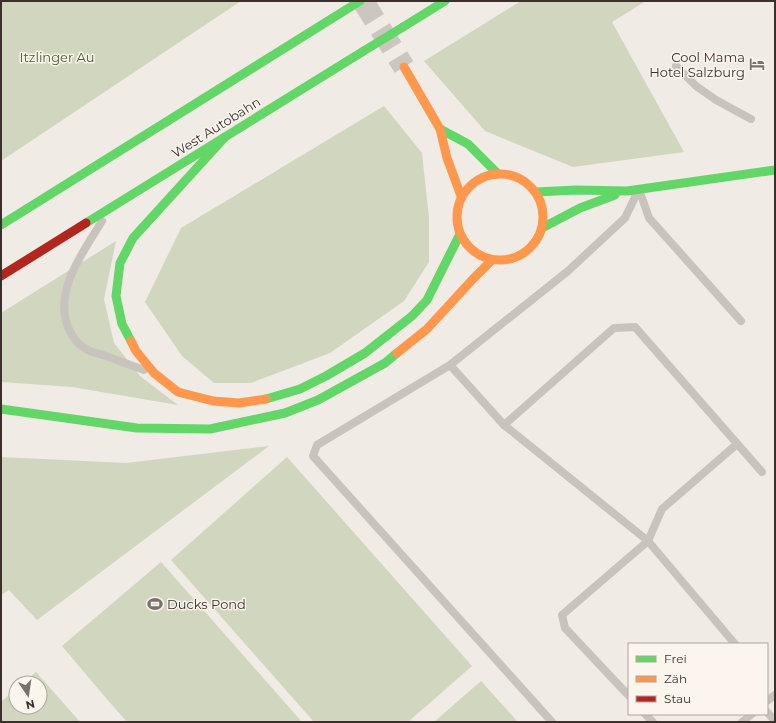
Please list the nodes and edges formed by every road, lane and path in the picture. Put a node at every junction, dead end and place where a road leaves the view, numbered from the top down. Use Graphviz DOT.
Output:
graph roads {
  1 [pos="342,1"];
  2 [pos="360,1"];
  3 [pos="445,1"];
  4 [pos="327,22"];
  5 [pos="676,66"];
  6 [pos="404,67"];
  7 [pos="752,119"];
  8 [pos="440,129"];
  9 [pos="225,137"];
  10 [pos="775,170"];
  11 [pos="497,173"];
  12 [pos="639,188"];
  13 [pos="627,191"];
  14 [pos="536,192"];
  15 [pos="461,196"];
  16 [pos="108,209"];
  17 [pos="1,225"];
  18 [pos="542,228"];
  19 [pos="460,234"];
  20 [pos="492,260"];
  21 [pos="1,276"];
  22 [pos="741,321"];
  23 [pos="450,365"];
  24 [pos="154,373"];
  25 [pos="1,409"];
  26 [pos="504,425"];
  27 [pos="737,444"];
  28 [pos="762,472"];
  29 [pos="648,541"];
  30 [pos="734,643"];
  31 [pos="628,695"];
  32 [pos="768,713"];
  33 [pos="751,715"];
  34 [pos="775,721"];
  35 [pos="552,722"];
  36 [pos="742,722"];
  1 -- 4 [label="main road"];
  2 -- 4 [label="main road"];
  3 -- 9 [label="main road, West Autobahn, bridge"];
  4 -- 17 [label="main road"];
  5 -- 7 [label="lane"];
  6 -- 8 [label="main road"];
  8 -- 11 [label="main road"];
  8 -- 15 [label="main road"];
  9 -- 16 [label="main road, West Autobahn"];
  9 -- 24 [label="main road"];
  10 -- 12 [label="main road"];
  11 -- 14 [label="main road"];
  11 -- 15 [label="main road"];
  12 -- 13 [label="main road"];
  12 -- 22 [label="lane"];
  12 -- 23 [label="lane"];
  13 -- 14 [label="main road"];
  13 -- 18 [label="main road"];
  14 -- 18 [label="main road"];
  15 -- 19 [label="main road"];
  16 -- 21 [label="main road, West Autobahn"];
  16 -- 24 [label="lane"];
  18 -- 20 [label="main road"];
  19 -- 20 [label="main road"];
  19 -- 24 [label="main road"];
  20 -- 25 [label="main road"];
  23 -- 26 [label="lane"];
  23 -- 35 [label="lane"];
  26 -- 27 [label="lane"];
  26 -- 29 [label="lane"];
  27 -- 28 [label="lane"];
  27 -- 29 [label="lane"];
  29 -- 30 [label="lane"];
  29 -- 31 [label="lane"];
  32 -- 34 [label="lane"];
  33 -- 36 [label="lane"];
}
